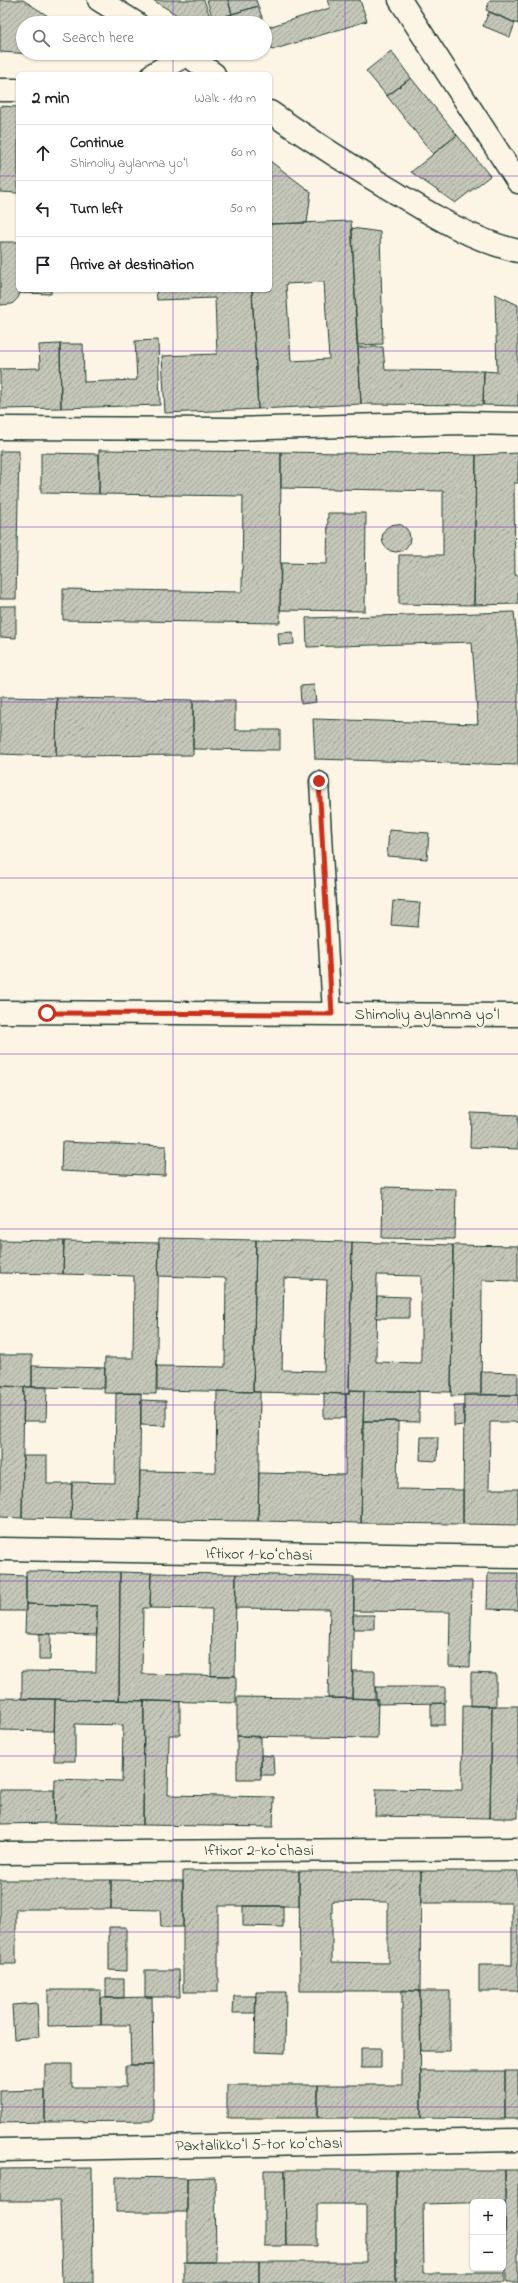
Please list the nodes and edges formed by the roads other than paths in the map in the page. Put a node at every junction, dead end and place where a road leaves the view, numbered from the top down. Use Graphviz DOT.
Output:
graph roads {
  1 [pos="99,0"];
  2 [pos="400,0"];
  3 [pos="125,16"];
  4 [pos="175,60"];
  5 [pos="194,60"];
  6 [pos="156,72"];
  7 [pos="211,72"];
  8 [pos="0,90"];
  9 [pos="16,90"];
  10 [pos="272,113"];
  11 [pos="518,182"];
  12 [pos="518,251"];
  13 [pos="518,424"];
  14 [pos="0,428"];
  15 [pos="319,781"];
  16 [pos="0,1012"];
  17 [pos="332,1014"];
  18 [pos="518,1015"];
  19 [pos="0,1550"];
  20 [pos="518,1557"];
  21 [pos="518,1849"];
  22 [pos="0,1853"];
  23 [pos="518,2140"];
  24 [pos="0,2150"];
  1 -- 3 [label="street"];
  2 -- 11 [label="street"];
  4 -- 6 [label="street"];
  5 -- 7 [label="street"];
  8 -- 9 [label="street"];
  10 -- 12 [label="street"];
  13 -- 14 [label="street"];
  15 -- 17 [label="lane"];
  16 -- 17 [label="street, Shimoliy aylanma yoʻl"];
  17 -- 18 [label="street, Shimoliy aylanma yoʻl"];
  19 -- 20 [label="street, Iftixor 1-koʻchasi"];
  21 -- 22 [label="street, Iftixor 2-koʻchasi"];
  23 -- 24 [label="street, Paxtalikkoʻl 5-tor koʻchasi"];
}
